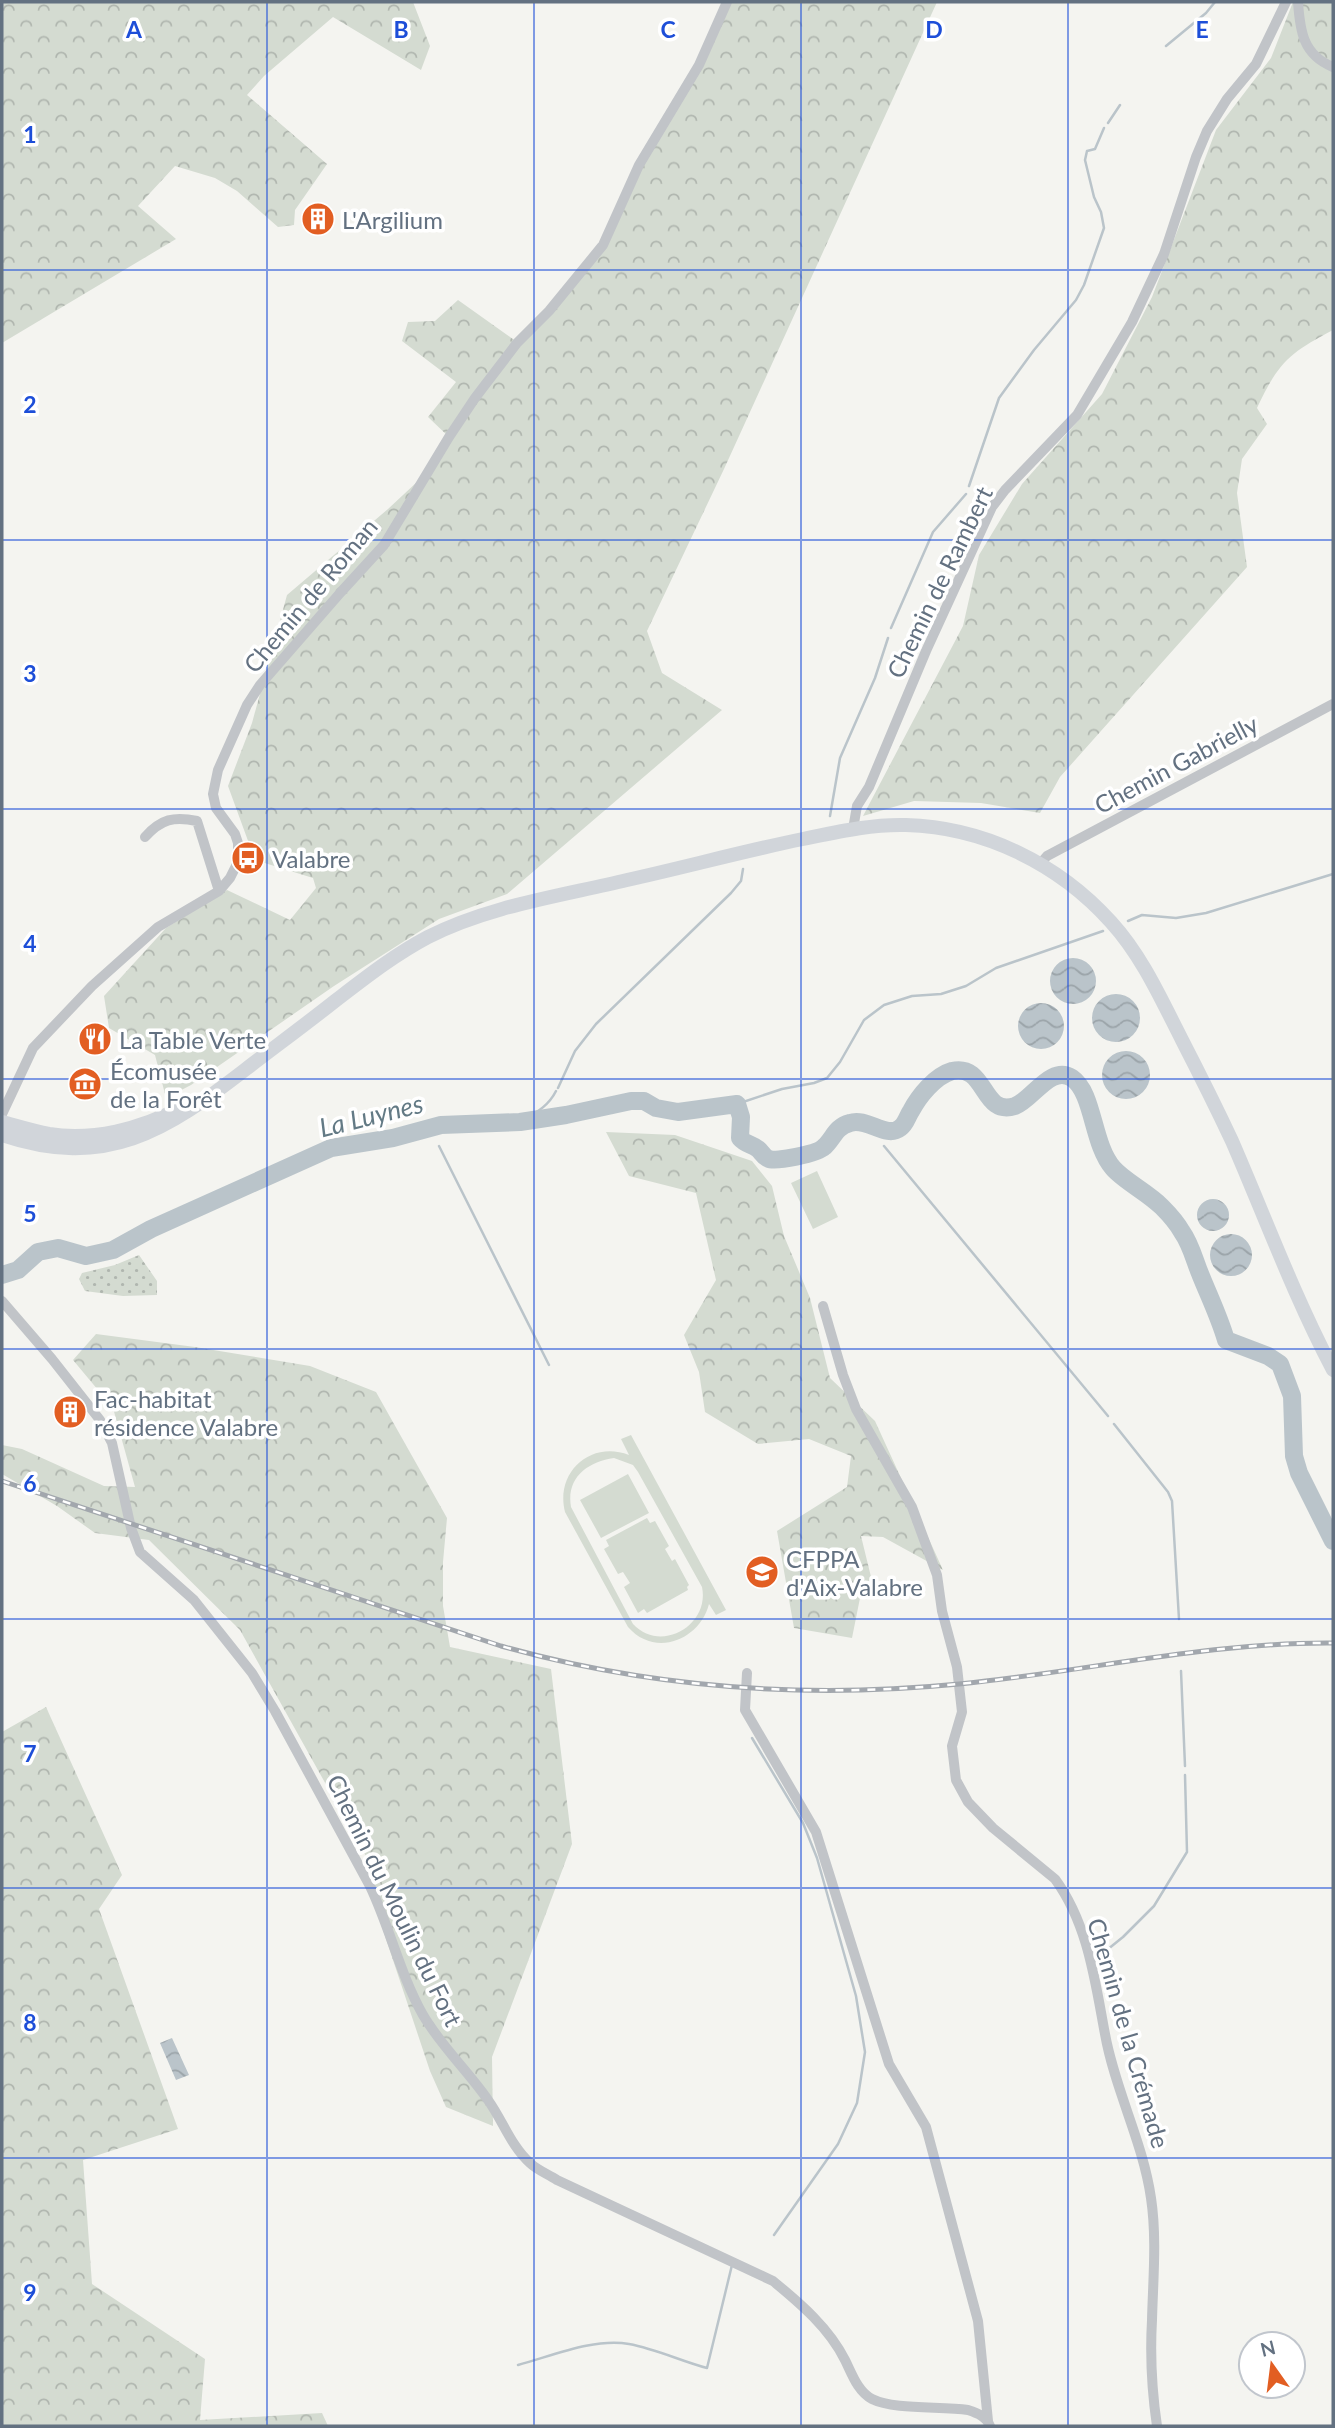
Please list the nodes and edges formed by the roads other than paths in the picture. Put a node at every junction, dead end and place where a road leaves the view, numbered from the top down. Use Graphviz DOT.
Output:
graph roads {
  1 [pos="727,2"];
  2 [pos="1286,2"];
  3 [pos="1298,2"];
  4 [pos="1333,67"];
  5 [pos="1333,704"];
  6 [pos="853,829"];
  7 [pos="145,837"];
  8 [pos="1041,863"];
  9 [pos="219,891"];
  10 [pos="272,1050"];
  11 [pos="2,1114"];
  12 [pos="2,1122"];
  13 [pos="2,1135"];
  14 [pos="2,1301"];
  15 [pos="823,1306"];
  16 [pos="1333,1370"];
  17 [pos="747,1673"];
  18 [pos="989,2423"];
  19 [pos="1157,2426"];
  1 -- 9 [label="street, Chemin de Roman"];
  2 -- 6 [label="street, Chemin de Rambert"];
  3 -- 4 [label="street"];
  5 -- 8 [label="street, Chemin Gabrielly"];
  6 -- 8 [label="main road"];
  6 -- 10 [label="main road"];
  7 -- 9 [label="street"];
  8 -- 16 [label="main road"];
  9 -- 11 [label="street, Chemin de Roman"];
  10 -- 12 [label="main road"];
  10 -- 13 [label="main road"];
  14 -- 18 [label="street, Chemin du Moulin du Fort"];
  15 -- 19 [label="street, Chemin de la Crémade"];
  17 -- 18 [label="street"];
}
